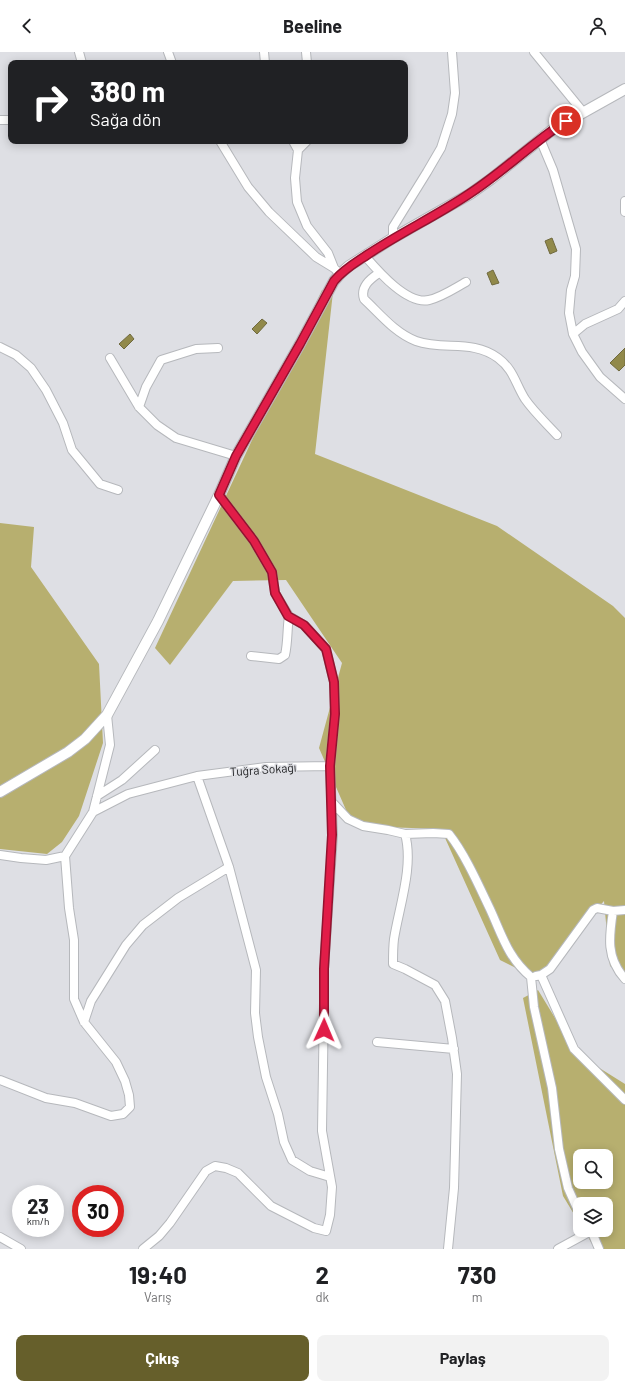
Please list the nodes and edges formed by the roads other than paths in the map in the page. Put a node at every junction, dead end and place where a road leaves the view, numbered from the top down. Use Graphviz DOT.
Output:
graph roads {
  1 [pos="452,52"];
  2 [pos="534,52"];
  3 [pos="625,89"];
  4 [pos="583,112"];
  5 [pos="540,139"];
  6 [pos="222,144"];
  7 [pos="295,144"];
  8 [pos="304,144"];
  9 [pos="298,150"];
  10 [pos="625,201"];
  11 [pos="625,212"];
  12 [pos="393,238"];
  13 [pos="365,256"];
  14 [pos="337,271"];
  15 [pos="379,273"];
  16 [pos="466,282"];
  17 [pos="625,301"];
  18 [pos="573,334"];
  19 [pos="0,348"];
  20 [pos="218,348"];
  21 [pos="110,358"];
  22 [pos="625,399"];
  23 [pos="139,407"];
  24 [pos="557,435"];
  25 [pos="236,456"];
  26 [pos="118,490"];
  27 [pos="219,495"];
  28 [pos="288,616"];
  29 [pos="251,656"];
  30 [pos="107,715"];
  31 [pos="155,750"];
  32 [pos="330,766"];
  33 [pos="197,776"];
  34 [pos="0,792"];
  35 [pos="97,796"];
  36 [pos="332,802"];
  37 [pos="93,812"];
  38 [pos="405,834"];
  39 [pos="0,855"];
  40 [pos="65,856"];
  41 [pos="229,867"];
  42 [pos="625,910"];
  43 [pos="613,911"];
  44 [pos="541,975"];
  45 [pos="531,977"];
  46 [pos="625,979"];
  47 [pos="84,1022"];
  48 [pos="377,1042"];
  49 [pos="454,1049"];
  50 [pos="0,1080"];
  51 [pos="625,1100"];
  52 [pos="330,1177"];
  53 [pos="573,1199"];
  54 [pos="0,1237"];
  55 [pos="579,1237"];
  56 [pos="594,1237"];
  57 [pos="21,1249"];
  58 [pos="143,1249"];
  59 [pos="448,1249"];
  60 [pos="558,1249"];
  61 [pos="599,1249"];
  1 -- 12 [label="street"];
  2 -- 4 [label="street"];
  3 -- 4 [label="street"];
  4 -- 5 [label="street"];
  5 -- 12 [label="street"];
  5 -- 18 [label="street"];
  6 -- 14 [label="street"];
  7 -- 9 [label="street"];
  8 -- 9 [label="street"];
  9 -- 14 [label="street"];
  10 -- 11 [label="street"];
  12 -- 13 [label="street"];
  13 -- 14 [label="street"];
  13 -- 15 [label="street"];
  14 -- 25 [label="street"];
  15 -- 16 [label="street"];
  15 -- 24 [label="street"];
  17 -- 18 [label="street"];
  18 -- 22 [label="street"];
  19 -- 26 [label="street"];
  20 -- 23 [label="street"];
  21 -- 23 [label="street"];
  23 -- 25 [label="street"];
  25 -- 27 [label="street"];
  27 -- 28 [label="street"];
  27 -- 30 [label="street"];
  28 -- 29 [label="street"];
  28 -- 32 [label="street"];
  30 -- 34 [label="street"];
  30 -- 35 [label="street"];
  31 -- 35 [label="street"];
  32 -- 33 [label="street, Tuğra Sokağı"];
  32 -- 36 [label="street"];
  33 -- 37 [label="street, Tuğra Sokağı"];
  33 -- 41 [label="street"];
  35 -- 37 [label="street"];
  36 -- 38 [label="street"];
  36 -- 52 [label="street"];
  37 -- 40 [label="street"];
  38 -- 45 [label="street"];
  38 -- 49 [label="street"];
  39 -- 40 [label="street"];
  40 -- 47 [label="street"];
  41 -- 47 [label="street"];
  41 -- 52 [label="street"];
  42 -- 43 [label="street"];
  43 -- 44 [label="street"];
  43 -- 46 [label="street"];
  44 -- 45 [label="street"];
  44 -- 51 [label="street"];
  45 -- 53 [label="street"];
  47 -- 50 [label="street"];
  48 -- 49 [label="street"];
  49 -- 59 [label="street"];
  52 -- 58 [label="street"];
  54 -- 57 [label="street"];
  55 -- 60 [label="street"];
  56 -- 61 [label="street"];
}
